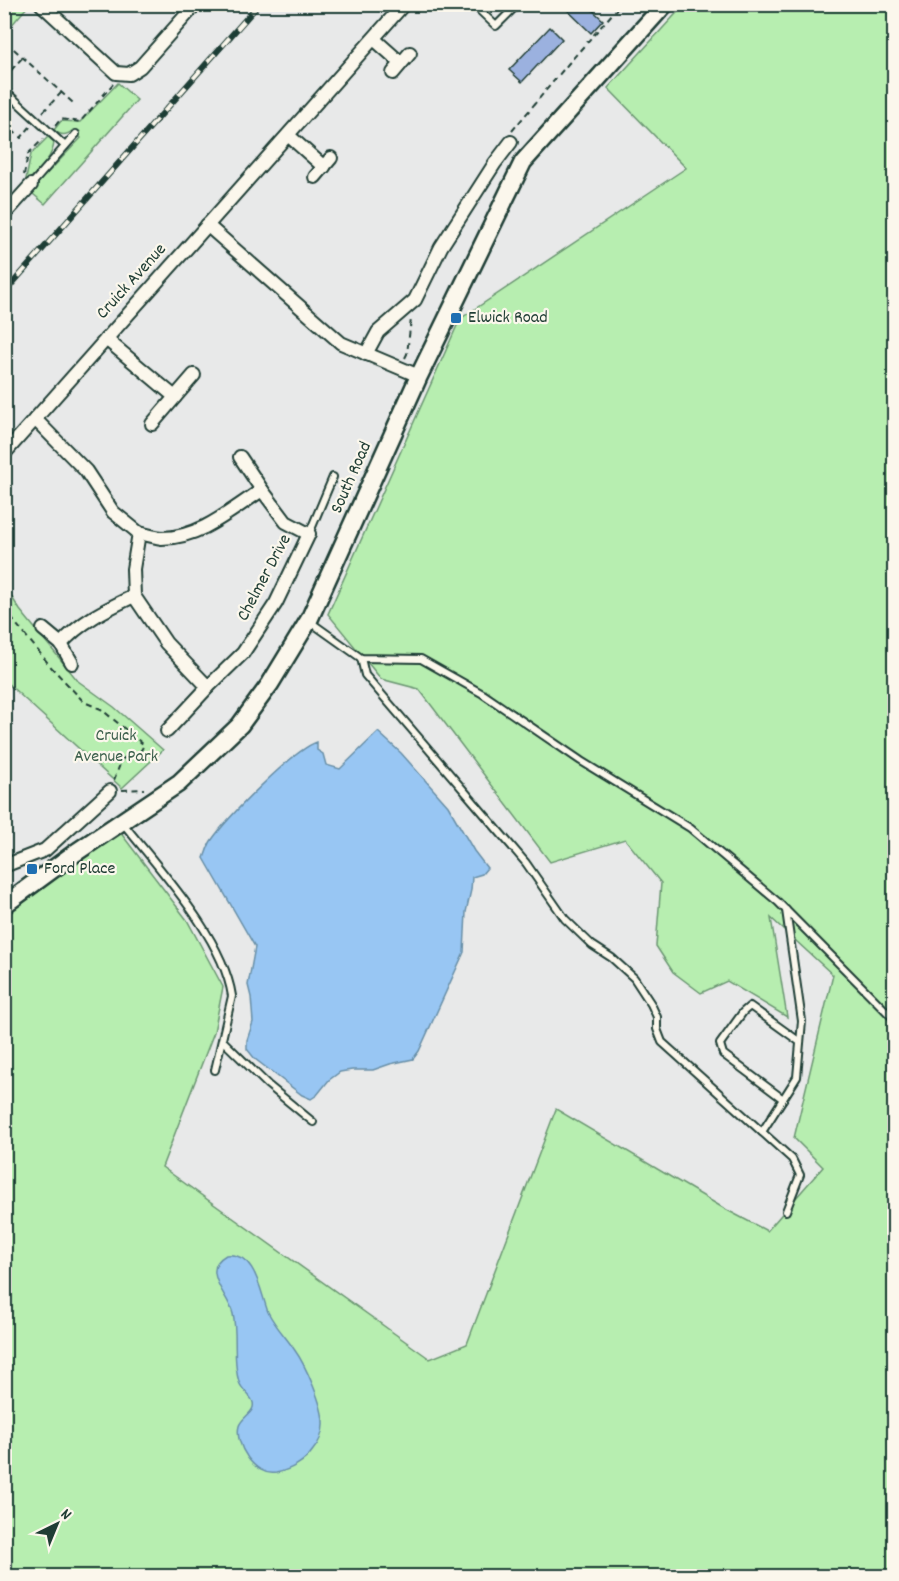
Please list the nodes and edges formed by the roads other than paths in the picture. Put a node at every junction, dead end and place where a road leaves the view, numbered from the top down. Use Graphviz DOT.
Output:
graph roads {
  1 [pos="41,4"];
  2 [pos="404,4"];
  3 [pos="473,4"];
  4 [pos="512,4"];
  5 [pos="665,4"];
  6 [pos="189,7"];
  7 [pos="374,39"];
  8 [pos="410,53"];
  9 [pos="401,63"];
  10 [pos="393,73"];
  11 [pos="4,90"];
  12 [pos="76,134"];
  13 [pos="288,135"];
  14 [pos="511,142"];
  15 [pos="65,146"];
  16 [pos="315,177"];
  17 [pos="31,185"];
  18 [pos="4,215"];
  19 [pos="207,225"];
  20 [pos="106,339"];
  21 [pos="366,354"];
  22 [pos="194,375"];
  23 [pos="419,376"];
  24 [pos="175,397"];
  25 [pos="35,419"];
  26 [pos="152,424"];
  27 [pos="4,454"];
  28 [pos="240,457"];
  29 [pos="333,477"];
  30 [pos="262,490"];
  31 [pos="139,533"];
  32 [pos="309,534"];
  33 [pos="134,596"];
  34 [pos="309,620"];
  35 [pos="43,629"];
  36 [pos="61,644"];
  37 [pos="361,658"];
  38 [pos="72,663"];
  39 [pos="208,687"];
  40 [pos="167,731"];
  41 [pos="110,791"];
  42 [pos="121,822"];
  43 [pos="4,866"];
  44 [pos="4,905"];
  45 [pos="785,909"];
  46 [pos="894,1019"];
  47 [pos="223,1041"];
  48 [pos="800,1042"];
  49 [pos="215,1070"];
  50 [pos="783,1099"];
  51 [pos="313,1122"];
  52 [pos="762,1132"];
  53 [pos="786,1211"];
  1 -- 6 [label="street"];
  2 -- 7 [label="street, Cruick Avenue"];
  3 -- 4 [label="lane"];
  5 -- 23 [label="main road, South Road"];
  7 -- 9 [label="street"];
  7 -- 13 [label="street, Cruick Avenue"];
  8 -- 9 [label="street"];
  9 -- 10 [label="street"];
  11 -- 15 [label="lane"];
  12 -- 15 [label="lane"];
  13 -- 16 [label="street"];
  13 -- 19 [label="street, Cruick Avenue"];
  14 -- 21 [label="street"];
  15 -- 17 [label="lane"];
  17 -- 18 [label="street"];
  19 -- 20 [label="street, Cruick Avenue"];
  19 -- 21 [label="street"];
  20 -- 24 [label="street"];
  20 -- 25 [label="street, Cruick Avenue"];
  21 -- 23 [label="street"];
  22 -- 24 [label="street"];
  23 -- 34 [label="main road, South Road"];
  24 -- 26 [label="street"];
  25 -- 27 [label="street, Cruick Avenue"];
  25 -- 31 [label="street"];
  28 -- 30 [label="street, Chelmer Drive"];
  29 -- 32 [label="lane"];
  30 -- 31 [label="street"];
  30 -- 32 [label="street, Chelmer Drive"];
  31 -- 33 [label="street"];
  32 -- 39 [label="street, Chelmer Drive"];
  33 -- 36 [label="street"];
  33 -- 39 [label="street"];
  34 -- 37 [label="lane"];
  34 -- 42 [label="main road, South Road"];
  35 -- 36 [label="street"];
  36 -- 38 [label="street"];
  37 -- 45 [label="lane"];
  37 -- 52 [label="lane"];
  39 -- 40 [label="street, Chelmer Drive"];
  41 -- 43 [label="street"];
  42 -- 44 [label="main road, South Road"];
  42 -- 47 [label="lane"];
  45 -- 46 [label="lane"];
  45 -- 48 [label="lane"];
  47 -- 49 [label="lane"];
  47 -- 51 [label="lane"];
  48 -- 50 [label="lane"];
  48 -- 50 [label="lane"];
  50 -- 52 [label="lane"];
  52 -- 53 [label="lane"];
}
